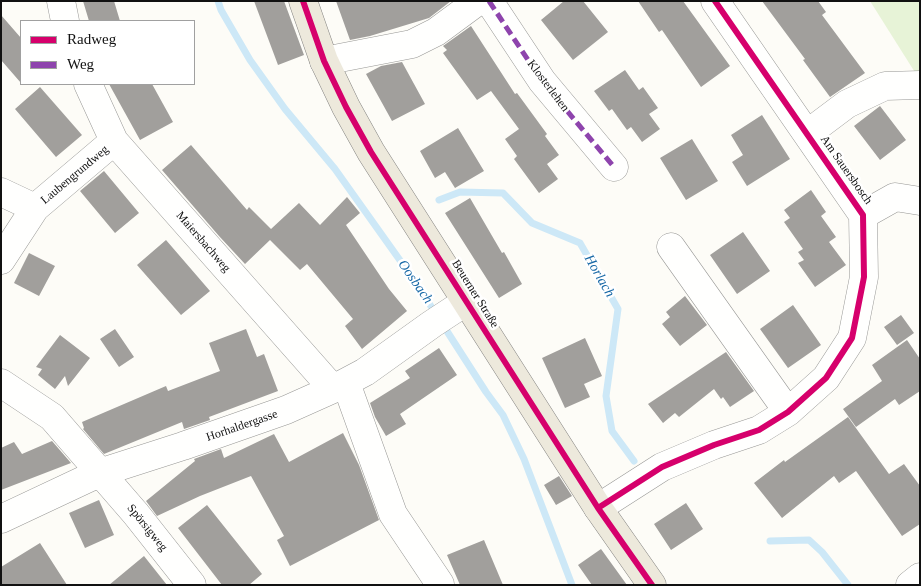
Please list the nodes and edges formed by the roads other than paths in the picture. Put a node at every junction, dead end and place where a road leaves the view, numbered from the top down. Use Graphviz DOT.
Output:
graph roads {
  1 [pos="61,1"];
  2 [pos="303,1"];
  3 [pos="478,1"];
  4 [pos="489,1"];
  5 [pos="715,1"];
  6 [pos="65,20"];
  7 [pos="324,61"];
  8 [pos="88,85"];
  9 [pos="920,85"];
  10 [pos="807,134"];
  11 [pos="114,141"];
  12 [pos="614,167"];
  13 [pos="1,192"];
  14 [pos="920,201"];
  15 [pos="35,208"];
  16 [pos="863,215"];
  17 [pos="671,247"];
  18 [pos="1,260"];
  19 [pos="450,312"];
  20 [pos="1,383"];
  21 [pos="339,386"];
  22 [pos="788,412"];
  23 [pos="99,473"];
  24 [pos="598,508"];
  25 [pos="1,519"];
  26 [pos="920,577"];
  27 [pos="440,584"];
  28 [pos="192,585"];
  29 [pos="652,585"];
  30 [pos="910,585"];
  1 -- 6 [label="street"];
  2 -- 7 [label="main road, Beuerner Straße"];
  3 -- 7 [label="street"];
  4 -- 12 [label="street, Klosterlehen"];
  5 -- 10 [label="street, Am Sauersbosch"];
  7 -- 19 [label="main road, Beuerner Straße"];
  8 -- 11 [label="street, Maiersbachweg"];
  9 -- 10 [label="street"];
  10 -- 16 [label="street, Am Sauersbosch"];
  11 -- 15 [label="street, Laubengrundweg"];
  11 -- 21 [label="street, Maiersbachweg"];
  13 -- 15 [label="street, Laubengrundweg"];
  14 -- 16 [label="street, Am Sauersbosch"];
  15 -- 18 [label="street, Laubengrundweg"];
  16 -- 22 [label="street, Am Sauersbosch"];
  17 -- 22 [label="street"];
  19 -- 21 [label="street, Horhaldergasse"];
  19 -- 24 [label="main road, Beuerner Straße"];
  20 -- 23 [label="street"];
  21 -- 23 [label="street, Horhaldergasse"];
  21 -- 27 [label="street"];
  22 -- 24 [label="street, Am Sauersbosch"];
  23 -- 25 [label="street, Horhaldergasse"];
  23 -- 28 [label="street, Spörsigweg"];
  24 -- 29 [label="main road, Beuerner Straße"];
  26 -- 30 [label="street"];
}
